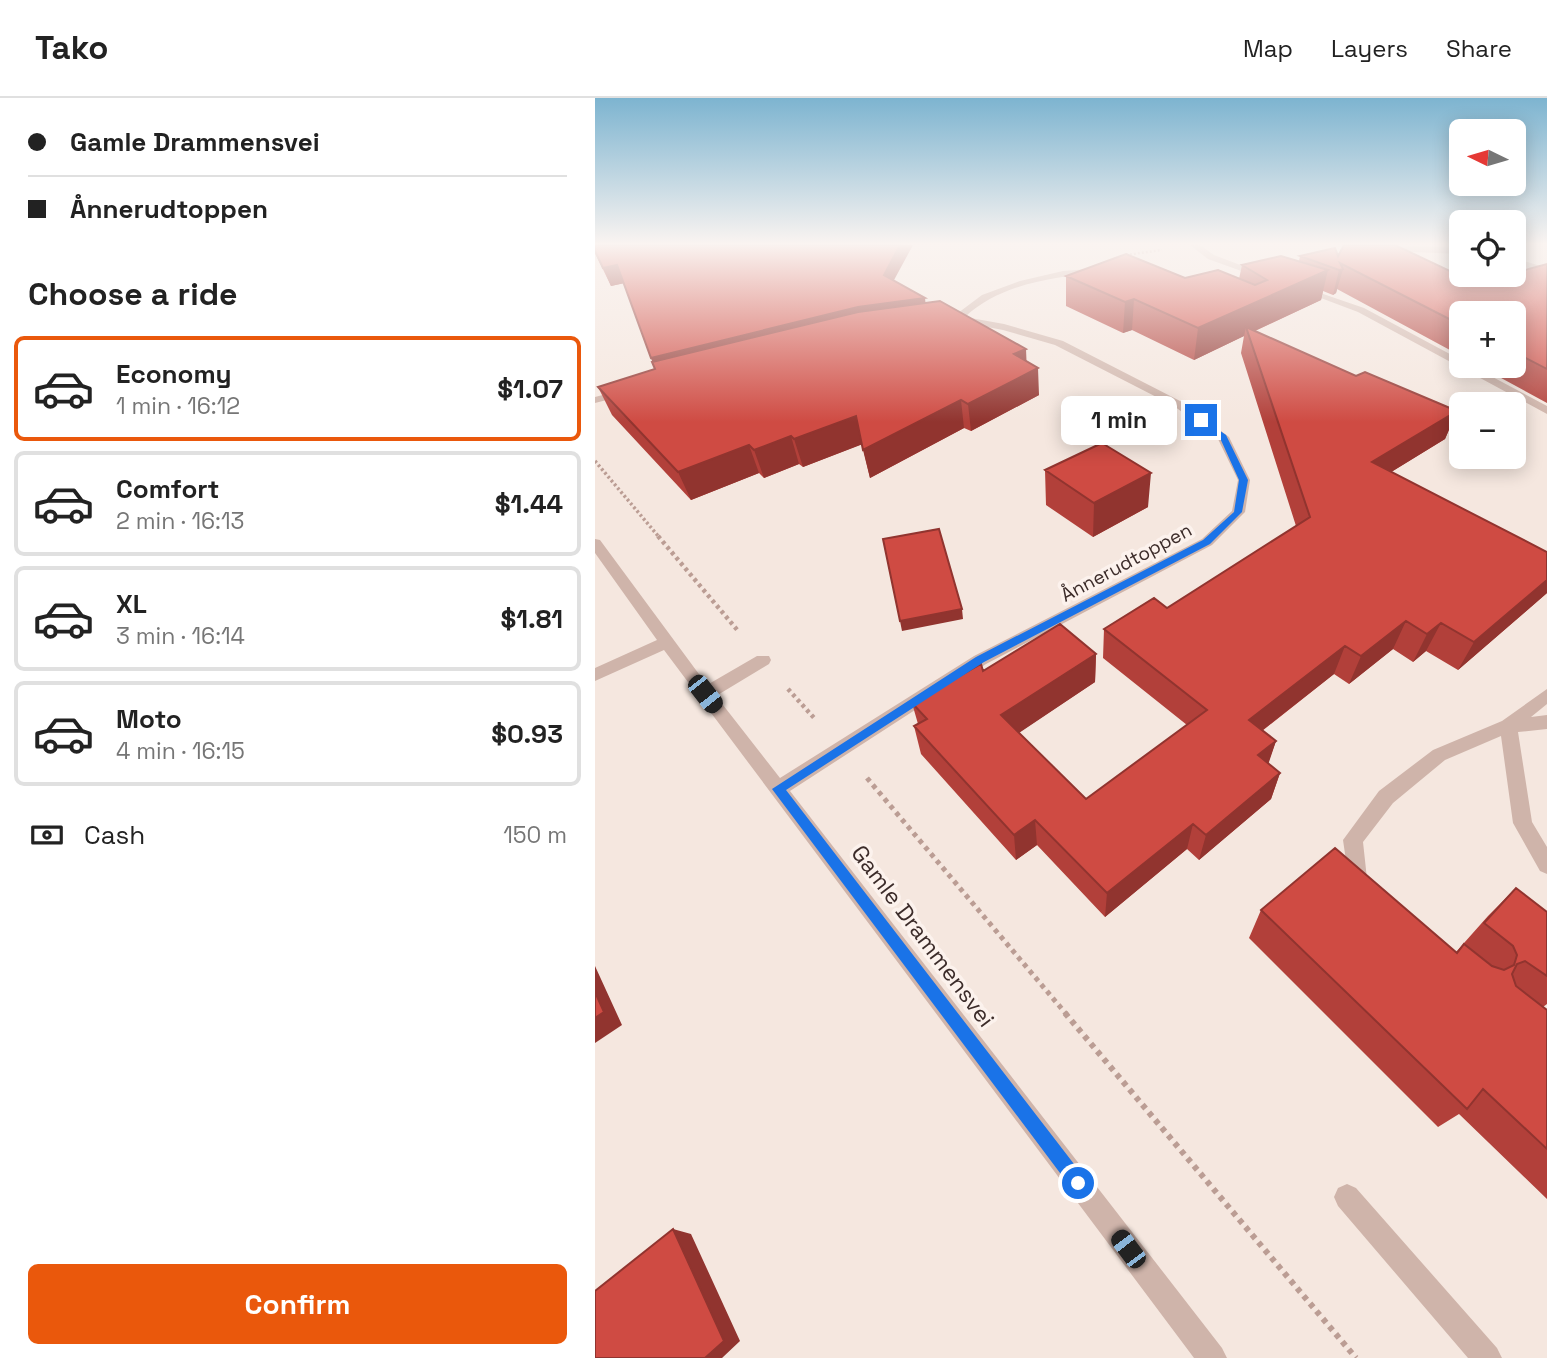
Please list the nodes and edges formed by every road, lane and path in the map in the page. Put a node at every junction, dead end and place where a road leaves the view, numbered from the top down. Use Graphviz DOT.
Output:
graph roads {
  1 [pos="973,304"];
  2 [pos="1344,304"];
  3 [pos="957,319"];
  4 [pos="933,321"];
  5 [pos="1449,358"];
  6 [pos="1486,378"];
  7 [pos="636,389"];
  8 [pos="595,400"];
  9 [pos="1547,411"];
  10 [pos="595,461"];
  11 [pos="595,544"];
  12 [pos="667,642"];
  13 [pos="763,660"];
  14 [pos="595,675"];
  15 [pos="705,694"];
  16 [pos="1547,695"];
  17 [pos="1547,722"];
  18 [pos="1508,726"];
  19 [pos="841,748"];
  20 [pos="778,789"];
  21 [pos="1547,865"];
  22 [pos="1368,896"];
  23 [pos="1347,1197"];
  24 [pos="1212,1358"];
  25 [pos="1356,1358"];
  26 [pos="1486,1358"];
  1 -- 3 [label="street"];
  2 -- 5 [label="street"];
  3 -- 4 [label="street, Ånnerudtoppen"];
  3 -- 19 [label="street, Ånnerudtoppen"];
  6 -- 9 [label="street"];
  7 -- 8 [label="street"];
  10 -- 13 [label="path"];
  11 -- 12 [label="street, Gamle Drammensvei"];
  12 -- 14 [label="street"];
  12 -- 15 [label="street, Gamle Drammensvei"];
  13 -- 15 [label="street"];
  13 -- 19 [label="path"];
  15 -- 20 [label="street, Gamle Drammensvei"];
  16 -- 18 [label="street"];
  17 -- 18 [label="street"];
  18 -- 21 [label="street"];
  18 -- 22 [label="street"];
  19 -- 20 [label="street, Ånnerudtoppen"];
  19 -- 25 [label="path"];
  20 -- 24 [label="street, Gamle Drammensvei"];
  23 -- 26 [label="street"];
}
